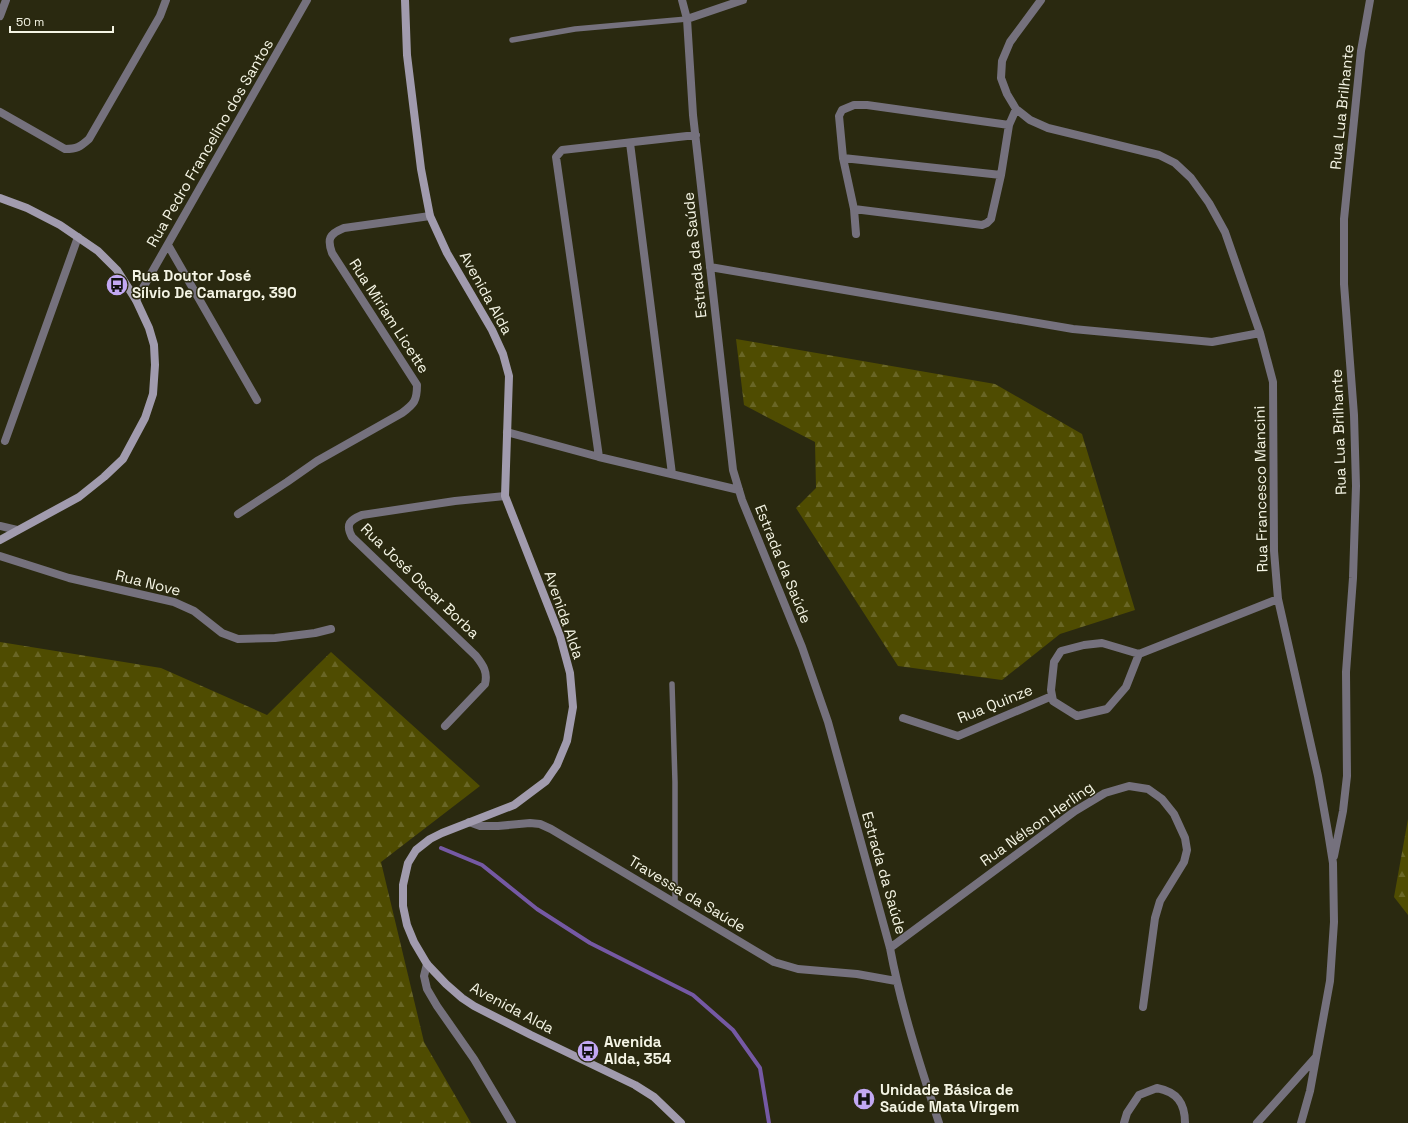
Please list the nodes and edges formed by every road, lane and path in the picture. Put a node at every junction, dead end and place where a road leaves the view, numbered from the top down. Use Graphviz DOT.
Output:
graph roads {
  1 [pos="6,0"];
  2 [pos="166,0"];
  3 [pos="307,0"];
  4 [pos="405,0"];
  5 [pos="682,0"];
  6 [pos="743,0"];
  7 [pos="1040,0"];
  8 [pos="1370,0"];
  9 [pos="0,16"];
  10 [pos="686,19"];
  11 [pos="512,40"];
  12 [pos="1016,109"];
  13 [pos="0,112"];
  14 [pos="1009,125"];
  15 [pos="696,135"];
  16 [pos="630,143"];
  17 [pos="843,158"];
  18 [pos="1001,174"];
  19 [pos="0,198"];
  20 [pos="854,209"];
  21 [pos="430,216"];
  22 [pos="856,234"];
  23 [pos="78,237"];
  24 [pos="168,245"];
  25 [pos="710,267"];
  26 [pos="136,300"];
  27 [pos="1260,333"];
  28 [pos="257,400"];
  29 [pos="507,432"];
  30 [pos="5,441"];
  31 [pos="599,457"];
  32 [pos="672,474"];
  33 [pos="739,490"];
  34 [pos="505,496"];
  35 [pos="238,514"];
  36 [pos="0,526"];
  37 [pos="17,530"];
  38 [pos="0,540"];
  39 [pos="0,556"];
  40 [pos="1278,599"];
  41 [pos="331,629"];
  42 [pos="1139,654"];
  43 [pos="672,684"];
  44 [pos="1052,696"];
  45 [pos="903,718"];
  46 [pos="445,726"];
  47 [pos="468,822"];
  48 [pos="1333,863"];
  49 [pos="675,903"];
  50 [pos="890,948"];
  51 [pos="427,964"];
  52 [pos="896,982"];
  53 [pos="1143,1007"];
  54 [pos="1316,1057"];
  55 [pos="512,1123"];
  56 [pos="681,1123"];
  57 [pos="939,1123"];
  58 [pos="1124,1123"];
  59 [pos="1185,1123"];
  60 [pos="1257,1123"];
  61 [pos="1301,1123"];
  1 -- 9 [label="street"];
  2 -- 13 [label="street"];
  3 -- 24 [label="street, Rua Pedro Francelino dos Santos"];
  4 -- 21 [label="street, Avenida Alda"];
  5 -- 10 [label="street, Estrada da Saúde"];
  6 -- 10 [label="street"];
  7 -- 12 [label="street, Rua Francesco Mancini"];
  8 -- 48 [label="street, Rua Lua Brilhante"];
  10 -- 11 [label="lane"];
  10 -- 15 [label="street, Estrada da Saúde"];
  12 -- 14 [label="street"];
  12 -- 27 [label="street, Rua Francesco Mancini"];
  14 -- 17 [label="street"];
  14 -- 18 [label="street"];
  15 -- 16 [label="street"];
  15 -- 25 [label="street, Estrada da Saúde"];
  16 -- 31 [label="street"];
  16 -- 32 [label="street"];
  17 -- 18 [label="street"];
  17 -- 20 [label="street"];
  18 -- 20 [label="street"];
  19 -- 23 [label="street"];
  20 -- 22 [label="street"];
  21 -- 29 [label="street, Avenida Alda"];
  21 -- 35 [label="street, Rua Miriam Licette"];
  23 -- 26 [label="street"];
  23 -- 30 [label="street"];
  24 -- 26 [label="street, Rua Pedro Francelino dos Santos"];
  24 -- 28 [label="street"];
  25 -- 27 [label="street"];
  25 -- 33 [label="street, Estrada da Saúde"];
  26 -- 37 [label="street"];
  27 -- 40 [label="street, Rua Francesco Mancini"];
  29 -- 31 [label="street"];
  29 -- 34 [label="street, Avenida Alda"];
  31 -- 32 [label="street"];
  32 -- 33 [label="street"];
  33 -- 50 [label="street, Estrada da Saúde"];
  34 -- 46 [label="street, Rua José Oscar Borba"];
  34 -- 47 [label="street, Avenida Alda"];
  36 -- 37 [label="street"];
  37 -- 38 [label="street"];
  39 -- 41 [label="street, Rua Nove"];
  40 -- 42 [label="street"];
  40 -- 48 [label="street, Rua Francesco Mancini"];
  42 -- 44 [label="street, Rua Quinze"];
  42 -- 44 [label="street, Rua Quinze"];
  43 -- 49 [label="lane"];
  44 -- 45 [label="street, Rua Quinze"];
  47 -- 49 [label="street, Travessa da Saúde"];
  47 -- 51 [label="street, Avenida Alda"];
  48 -- 54 [label="street, Rua Francesco Mancini"];
  49 -- 52 [label="street, Travessa da Saúde"];
  50 -- 52 [label="street, Estrada da Saúde"];
  50 -- 53 [label="street, Rua Nélson Herling"];
  51 -- 55 [label="street"];
  51 -- 56 [label="street, Avenida Alda"];
  52 -- 57 [label="street, Estrada da Saúde"];
  54 -- 60 [label="street"];
  54 -- 61 [label="street, Rua Francesco Mancini"];
  58 -- 59 [label="street"];
}
